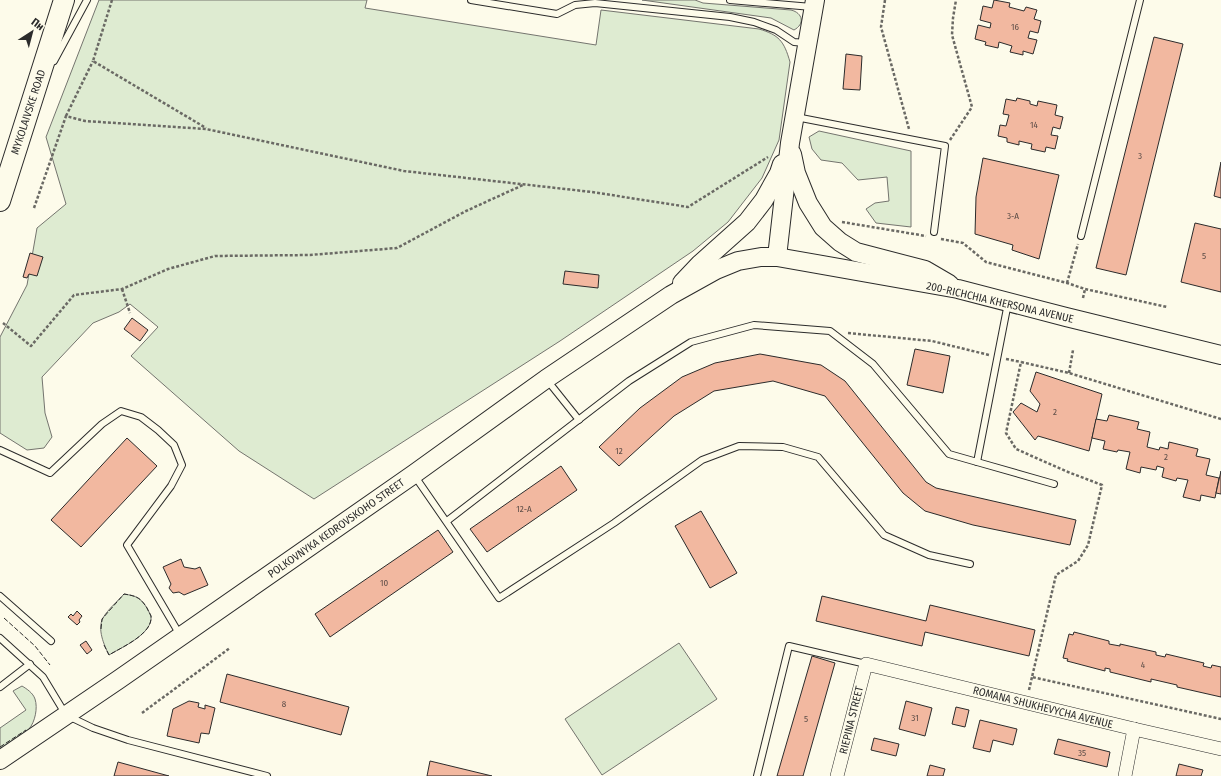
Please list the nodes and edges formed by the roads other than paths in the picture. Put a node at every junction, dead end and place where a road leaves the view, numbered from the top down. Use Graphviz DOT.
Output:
graph roads {
  1 [pos="64,0"];
  2 [pos="87,0"];
  3 [pos="471,0"];
  4 [pos="730,0"];
  5 [pos="1140,0"];
  6 [pos="575,3"];
  7 [pos="814,4"];
  8 [pos="807,44"];
  9 [pos="32,101"];
  10 [pos="794,116"];
  11 [pos="790,143"];
  12 [pos="0,201"];
  13 [pos="934,235"];
  14 [pos="1080,236"];
  15 [pos="777,257"];
  16 [pos="958,289"];
  17 [pos="671,295"];
  18 [pos="1008,301"];
  19 [pos="1221,355"];
  20 [pos="546,378"];
  21 [pos="579,420"];
  22 [pos="0,450"];
  23 [pos="977,462"];
  24 [pos="414,474"];
  25 [pos="1054,484"];
  26 [pos="447,521"];
  27 [pos="970,564"];
  28 [pos="0,596"];
  29 [pos="181,636"];
  30 [pos="0,638"];
  31 [pos="50,642"];
  32 [pos="30,664"];
  33 [pos="866,664"];
  34 [pos="0,687"];
  35 [pos="66,715"];
  36 [pos="1134,729"];
  37 [pos="1221,749"];
  38 [pos="0,760"];
  39 [pos="267,776"];
  40 [pos="757,776"];
  41 [pos="837,776"];
  42 [pos="1125,776"];
  1 -- 9 [label="main road, MYKOLAIVSKE ROAD"];
  2 -- 9 [label="lane"];
  3 -- 6 [label="lane"];
  4 -- 7 [label="lane"];
  5 -- 14 [label="lane"];
  6 -- 8 [label="lane"];
  7 -- 8 [label="street, POLKOVNYKA KEDROVSKOHO STREET"];
  8 -- 10 [label="street, POLKOVNYKA KEDROVSKOHO STREET"];
  9 -- 12 [label="main road, MYKOLAIVSKE ROAD"];
  10 -- 11 [label="street, POLKOVNYKA KEDROVSKOHO STREET"];
  10 -- 13 [label="lane"];
  11 -- 15 [label="street, POLKOVNYKA KEDROVSKOHO STREET"];
  11 -- 16 [label="street, POLKOVNYKA KEDROVSKOHO STREET"];
  11 -- 17 [label="street, POLKOVNYKA KEDROVSKOHO STREET"];
  15 -- 16 [label="street, 200-RICHCHIA KHERSONA AVENUE"];
  15 -- 17 [label="street, POLKOVNYKA KEDROVSKOHO STREET"];
  16 -- 18 [label="street, 200-RICHCHIA KHERSONA AVENUE"];
  17 -- 20 [label="street, POLKOVNYKA KEDROVSKOHO STREET"];
  18 -- 19 [label="street, 200-RICHCHIA KHERSONA AVENUE"];
  18 -- 23 [label="lane"];
  20 -- 21 [label="lane"];
  20 -- 24 [label="street, POLKOVNYKA KEDROVSKOHO STREET"];
  21 -- 23 [label="lane"];
  21 -- 26 [label="lane"];
  22 -- 29 [label="lane"];
  23 -- 25 [label="lane"];
  24 -- 26 [label="lane"];
  24 -- 29 [label="street, POLKOVNYKA KEDROVSKOHO STREET"];
  26 -- 27 [label="lane"];
  28 -- 31 [label="lane"];
  29 -- 35 [label="street, POLKOVNYKA KEDROVSKOHO STREET"];
  30 -- 32 [label="lane"];
  32 -- 34 [label="lane"];
  32 -- 35 [label="lane"];
  33 -- 36 [label="street, ROMANA SHUKHEVYCHA AVENUE"];
  33 -- 40 [label="lane"];
  33 -- 41 [label="street, RIEPINA STREET"];
  35 -- 38 [label="street, POLKOVNYKA KEDROVSKOHO STREET"];
  35 -- 39 [label="lane"];
  36 -- 37 [label="street, ROMANA SHUKHEVYCHA AVENUE"];
  36 -- 42 [label="street"];
}
